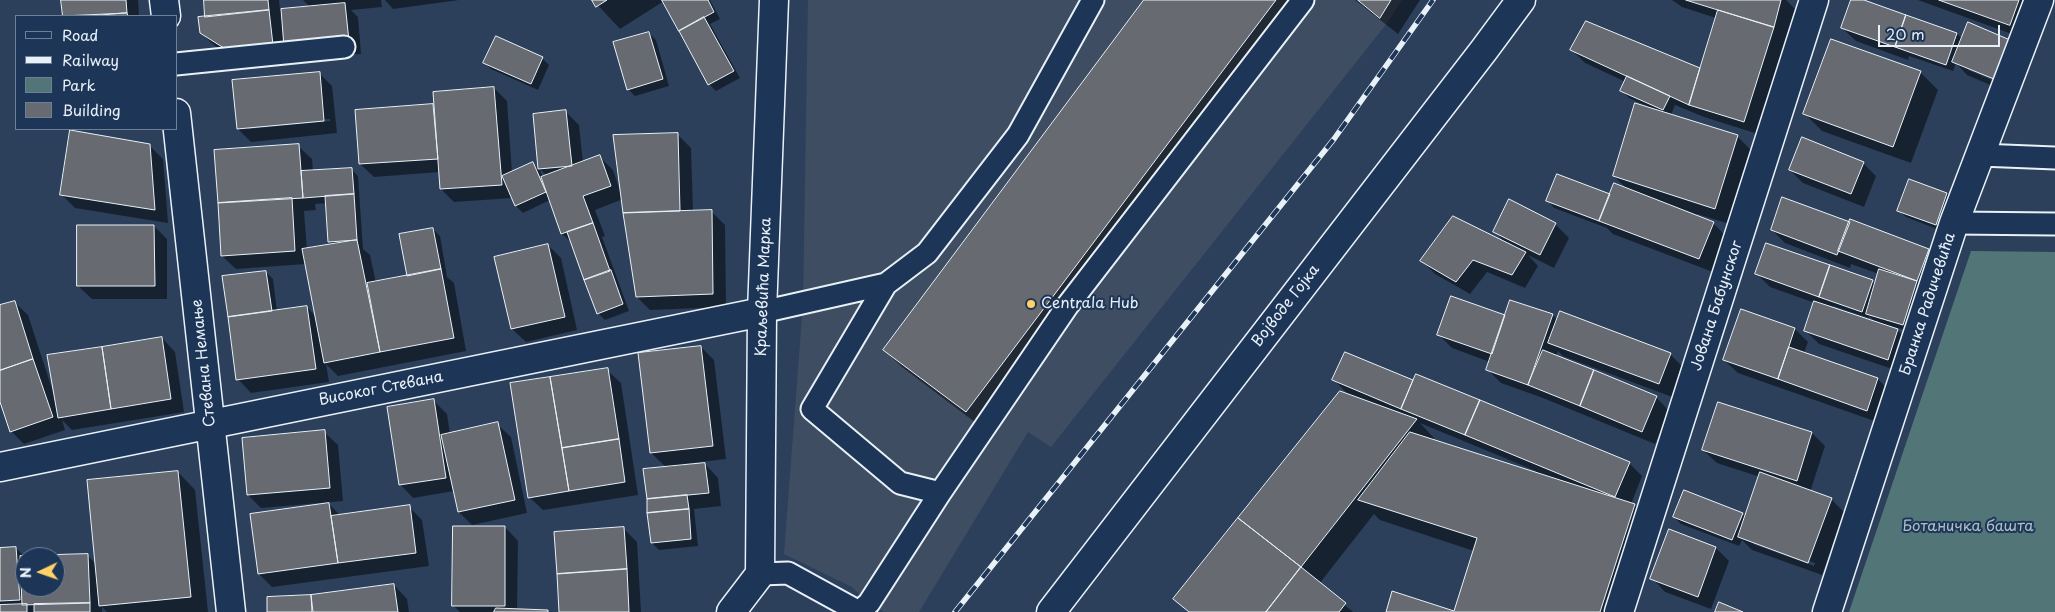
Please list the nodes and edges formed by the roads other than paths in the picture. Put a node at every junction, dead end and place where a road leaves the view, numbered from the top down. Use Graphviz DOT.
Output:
graph roads {
  1 [pos="164,0"];
  2 [pos="774,0"];
  3 [pos="1093,0"];
  4 [pos="1303,0"];
  5 [pos="1520,0"];
  6 [pos="1814,0"];
  7 [pos="2039,0"];
  8 [pos="166,15"];
  9 [pos="344,46"];
  10 [pos="178,64"];
  11 [pos="178,130"];
  12 [pos="1980,155"];
  13 [pos="2055,158"];
  14 [pos="1954,223"];
  15 [pos="2055,224"];
  16 [pos="886,284"];
  17 [pos="762,312"];
  18 [pos="210,423"];
  19 [pos="0,467"];
  20 [pos="940,493"];
  21 [pos="760,574"];
  22 [pos="232,612"];
  23 [pos="731,612"];
  24 [pos="1051,612"];
  25 [pos="1619,612"];
  26 [pos="1828,612"];
  1 -- 8 [label="street"];
  2 -- 17 [label="street, Краљевића Марка"];
  3 -- 16 [label="lane"];
  4 -- 20 [label="lane"];
  5 -- 24 [label="street, Војводе Гојка"];
  6 -- 25 [label="street, Јована Бабунског"];
  7 -- 12 [label="street, Бранка Радичевића"];
  9 -- 10 [label="lane"];
  11 -- 18 [label="street, Стевана Немање"];
  12 -- 13 [label="lane"];
  12 -- 14 [label="street, Бранка Радичевића"];
  14 -- 15 [label="lane"];
  14 -- 26 [label="street, Бранка Радичевића"];
  16 -- 17 [label="lane"];
  16 -- 20 [label="lane"];
  17 -- 18 [label="street, Високог Стевана"];
  17 -- 21 [label="street, Краљевића Марка"];
  18 -- 19 [label="street, Високог Стевана"];
  18 -- 22 [label="street, Стевана Немање"];
  20 -- 21 [label="lane"];
  21 -- 23 [label="street"];
}
